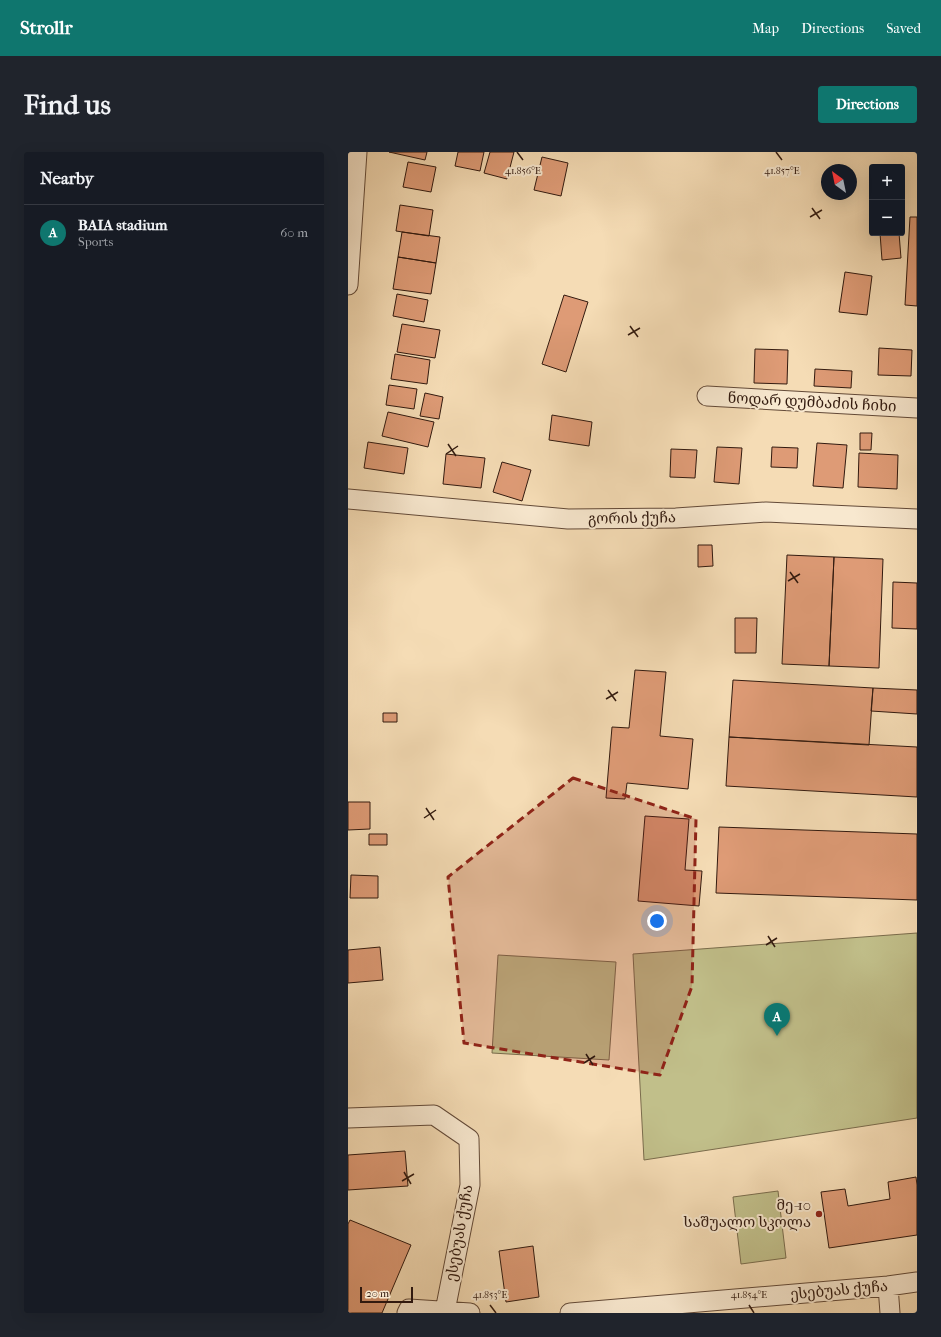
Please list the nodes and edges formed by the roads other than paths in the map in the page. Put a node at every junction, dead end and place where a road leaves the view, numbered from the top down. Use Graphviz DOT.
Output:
graph roads {
  1 [pos="357,152"];
  2 [pos="348,285"];
  3 [pos="707,396"];
  4 [pos="917,408"];
  5 [pos="348,499"];
  6 [pos="917,519"];
  7 [pos="348,1118"];
  8 [pos="917,1282"];
  9 [pos="888,1286"];
  10 [pos="652,1310"];
  11 [pos="445,1311"];
  12 [pos="407,1313"];
  13 [pos="470,1313"];
  14 [pos="570,1313"];
  15 [pos="890,1313"];
  1 -- 2 [label="street"];
  3 -- 4 [label="street, ნოდარ დუმბაძის ჩიხი"];
  5 -- 6 [label="street, გორის ქუჩა"];
  7 -- 11 [label="street, ესებუას ქუჩა"];
  8 -- 9 [label="street, ესებუას ქუჩა"];
  9 -- 10 [label="street, ესებუას ქუჩა"];
  9 -- 15 [label="street"];
  10 -- 14 [label="street, ესებუას ქუჩა"];
  11 -- 12 [label="street"];
  11 -- 13 [label="street"];
}
